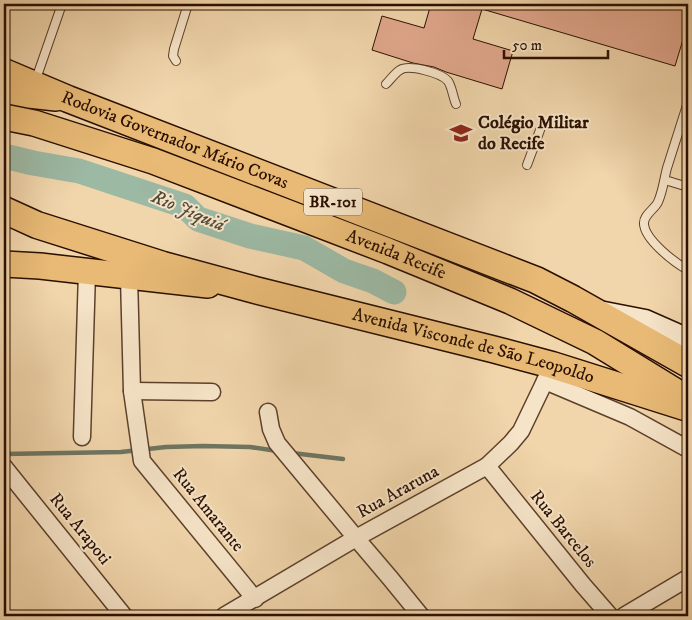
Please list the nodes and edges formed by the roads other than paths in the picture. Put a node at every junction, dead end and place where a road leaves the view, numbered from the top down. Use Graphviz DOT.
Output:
graph roads {
  1 [pos="62,4"];
  2 [pos="188,4"];
  3 [pos="176,61"];
  4 [pos="4,72"];
  5 [pos="34,84"];
  6 [pos="386,84"];
  7 [pos="4,90"];
  8 [pos="68,99"];
  9 [pos="688,102"];
  10 [pos="456,104"];
  11 [pos="4,117"];
  12 [pos="540,130"];
  13 [pos="527,165"];
  14 [pos="665,180"];
  15 [pos="688,187"];
  16 [pos="4,210"];
  17 [pos="4,264"];
  18 [pos="688,270"];
  19 [pos="87,272"];
  20 [pos="128,277"];
  21 [pos="255,290"];
  22 [pos="595,311"];
  23 [pos="688,340"];
  24 [pos="688,364"];
  25 [pos="548,373"];
  26 [pos="132,392"];
  27 [pos="212,392"];
  28 [pos="688,399"];
  29 [pos="688,408"];
  30 [pos="268,412"];
  31 [pos="82,437"];
  32 [pos="688,449"];
  33 [pos="487,466"];
  34 [pos="4,467"];
  35 [pos="356,538"];
  36 [pos="688,578"];
  37 [pos="255,599"];
  38 [pos="124,616"];
  39 [pos="224,616"];
  40 [pos="421,616"];
  41 [pos="610,616"];
  42 [pos="624,616"];
  1 -- 5 [label="lane"];
  2 -- 3 [label="lane"];
  4 -- 5 [label="highway, Rodovia Governador Mário Covas / BR-101"];
  5 -- 8 [label="highway, Rodovia Governador Mário Covas / BR-101"];
  6 -- 10 [label="lane"];
  7 -- 8 [label="main road"];
  8 -- 22 [label="highway, Rodovia Governador Mário Covas / BR-101"];
  9 -- 14 [label="lane"];
  11 -- 28 [label="main road, Avenida Recife"];
  12 -- 13 [label="lane"];
  14 -- 15 [label="lane"];
  14 -- 18 [label="lane"];
  16 -- 21 [label="highway, Avenida Visconde de São Leopoldo"];
  17 -- 19 [label="main road, Avenida Visconde de São Leopoldo"];
  19 -- 20 [label="main road, Avenida Visconde de São Leopoldo"];
  19 -- 31 [label="street"];
  20 -- 21 [label="main road, Avenida Visconde de São Leopoldo"];
  20 -- 26 [label="street, Rua Amarante"];
  21 -- 25 [label="highway, Avenida Visconde de São Leopoldo"];
  22 -- 23 [label="main road"];
  22 -- 24 [label="highway, BR-101"];
  25 -- 29 [label="highway, Avenida Visconde de São Leopoldo"];
  25 -- 32 [label="street"];
  25 -- 33 [label="street, Rua Araruna"];
  26 -- 27 [label="street"];
  26 -- 37 [label="street, Rua Amarante"];
  30 -- 35 [label="street"];
  33 -- 35 [label="street, Rua Araruna"];
  33 -- 41 [label="street, Rua Barcelos"];
  34 -- 38 [label="street, Rua Arapoti"];
  35 -- 37 [label="street, Rua Araruna"];
  35 -- 40 [label="street"];
  36 -- 42 [label="street"];
  37 -- 39 [label="street, Rua Araruna"];
}
